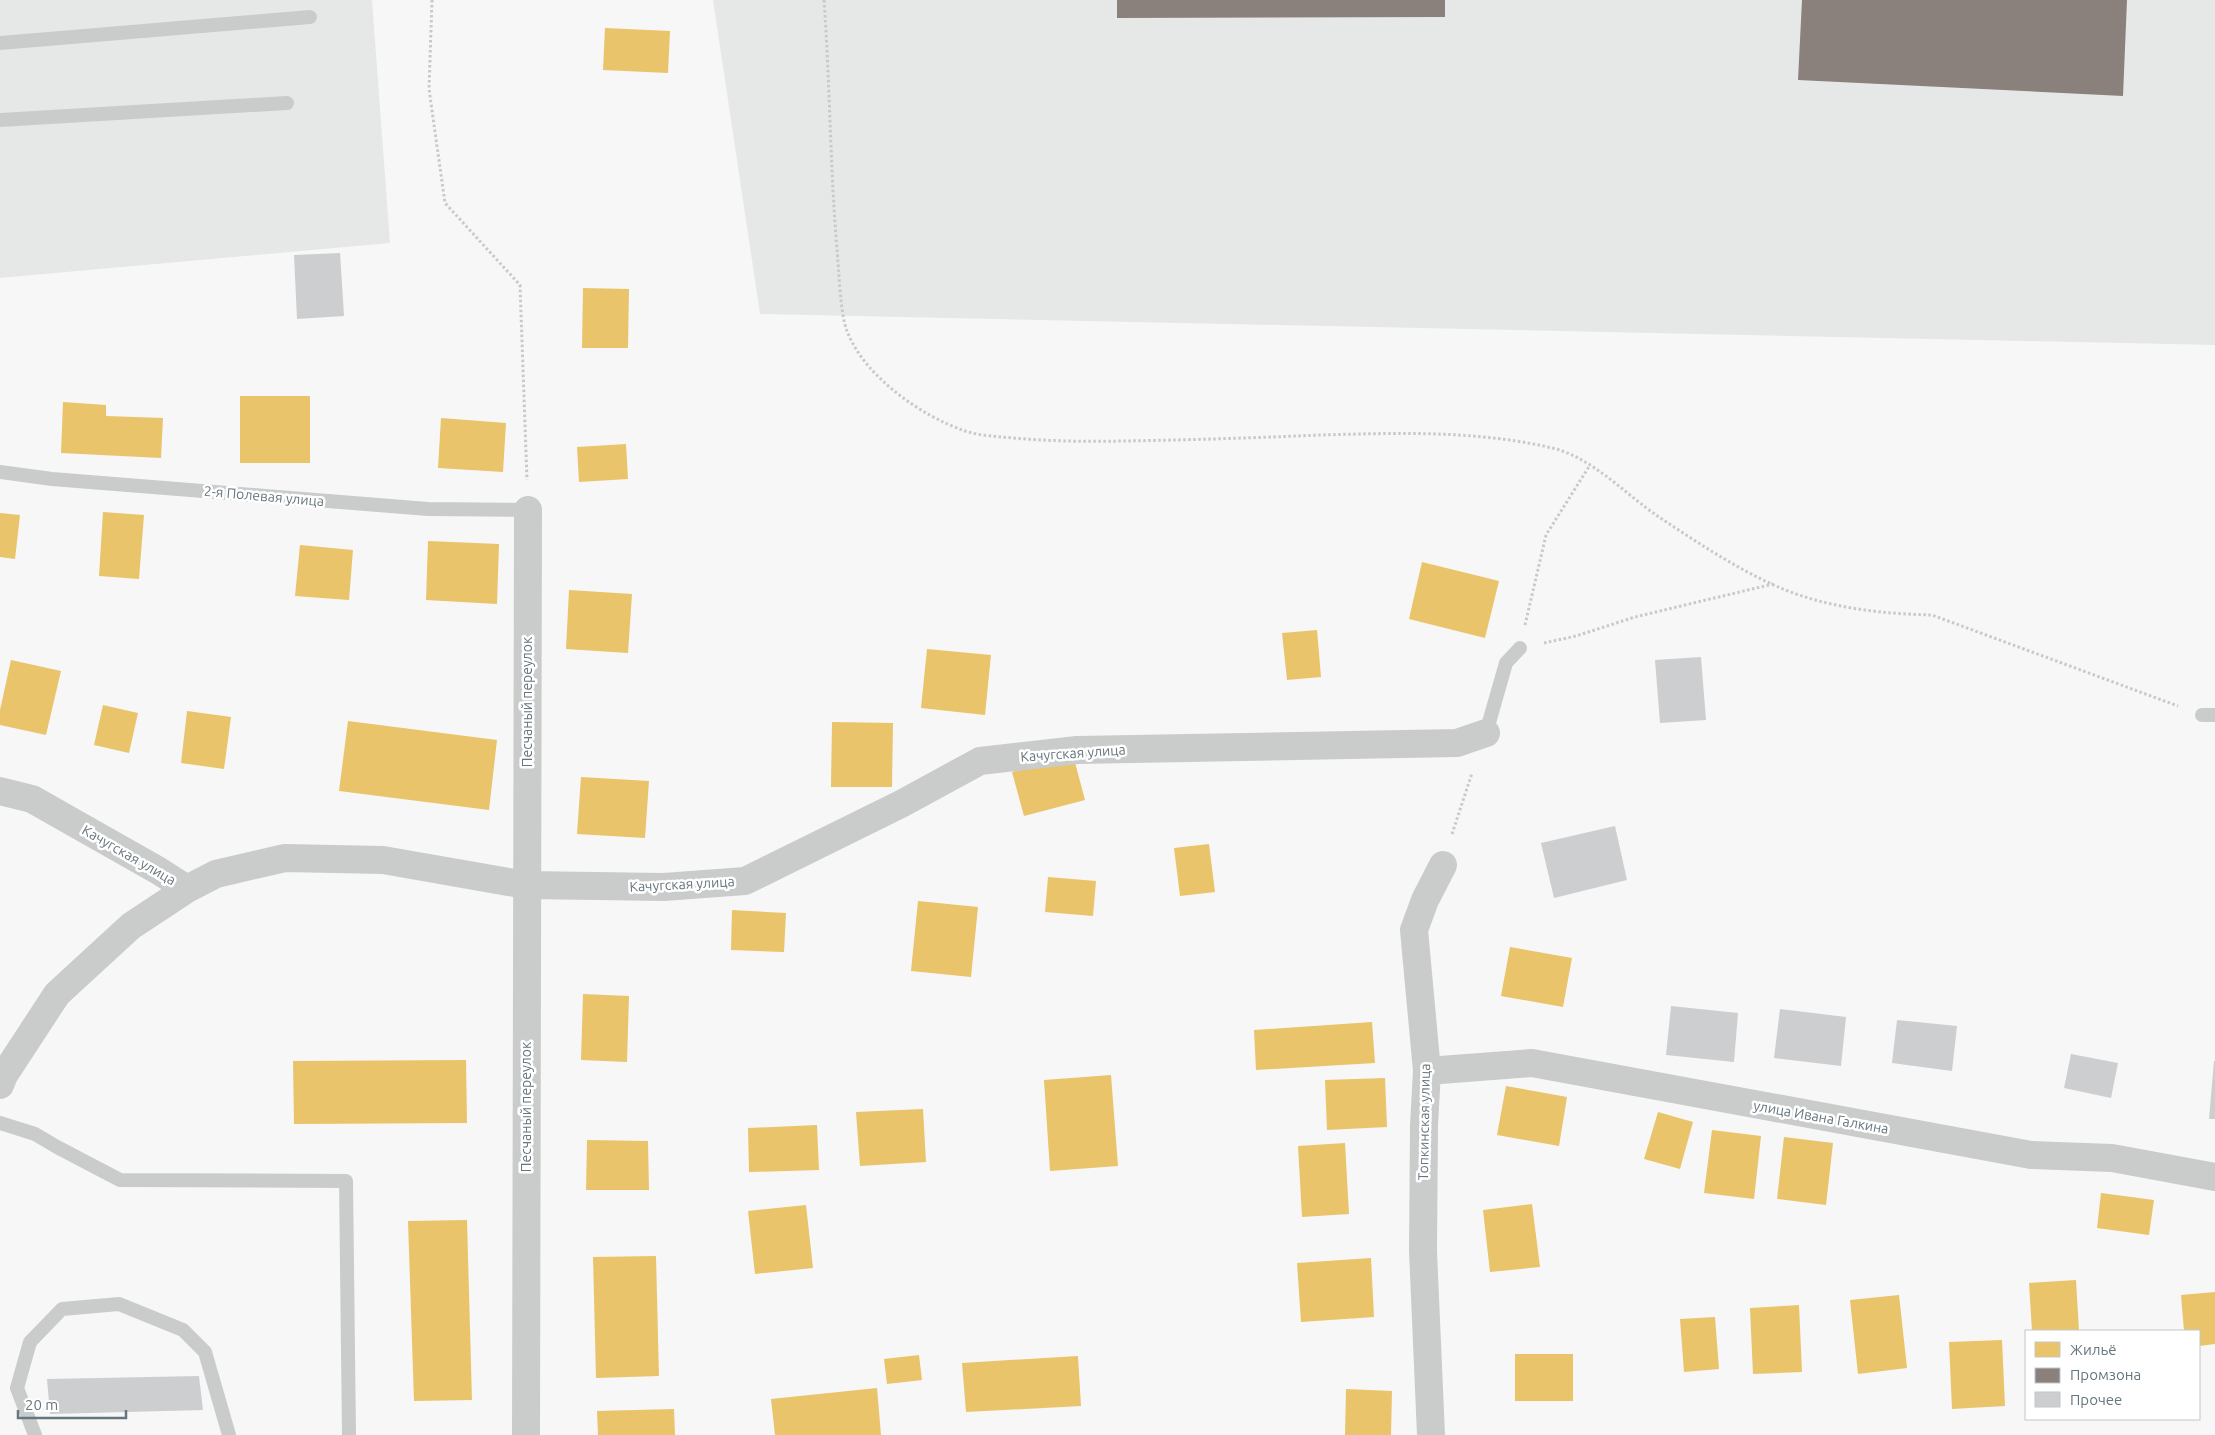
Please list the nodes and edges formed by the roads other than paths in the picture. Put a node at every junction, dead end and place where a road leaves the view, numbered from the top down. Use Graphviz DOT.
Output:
graph roads {
  1 [pos="310,17"];
  2 [pos="0,43"];
  3 [pos="287,103"];
  4 [pos="0,120"];
  5 [pos="0,472"];
  6 [pos="528,510"];
  7 [pos="1520,648"];
  8 [pos="1486,733"];
  9 [pos="0,791"];
  10 [pos="1443,865"];
  11 [pos="526,885"];
  12 [pos="187,889"];
  13 [pos="1427,1071"];
  14 [pos="0,1085"];
  15 [pos="0,1123"];
  16 [pos="2215,1178"];
  17 [pos="35,1435"];
  18 [pos="229,1435"];
  19 [pos="349,1435"];
  20 [pos="526,1435"];
  21 [pos="1430,1435"];
  1 -- 2 [label="lane"];
  3 -- 4 [label="lane"];
  5 -- 6 [label="lane, 2-я Полевая улица"];
  6 -- 11 [label="street, Песчаный переулок"];
  7 -- 8 [label="lane"];
  8 -- 11 [label="street, Качугская улица"];
  9 -- 12 [label="street, Качугская улица"];
  10 -- 13 [label="street, Топкинская улица"];
  11 -- 12 [label="street, Качугская улица"];
  11 -- 20 [label="street, Песчаный переулок"];
  12 -- 14 [label="street"];
  13 -- 16 [label="street, улица Ивана Галкина"];
  13 -- 21 [label="street, Топкинская улица"];
  15 -- 19 [label="lane"];
  17 -- 18 [label="lane"];
}
